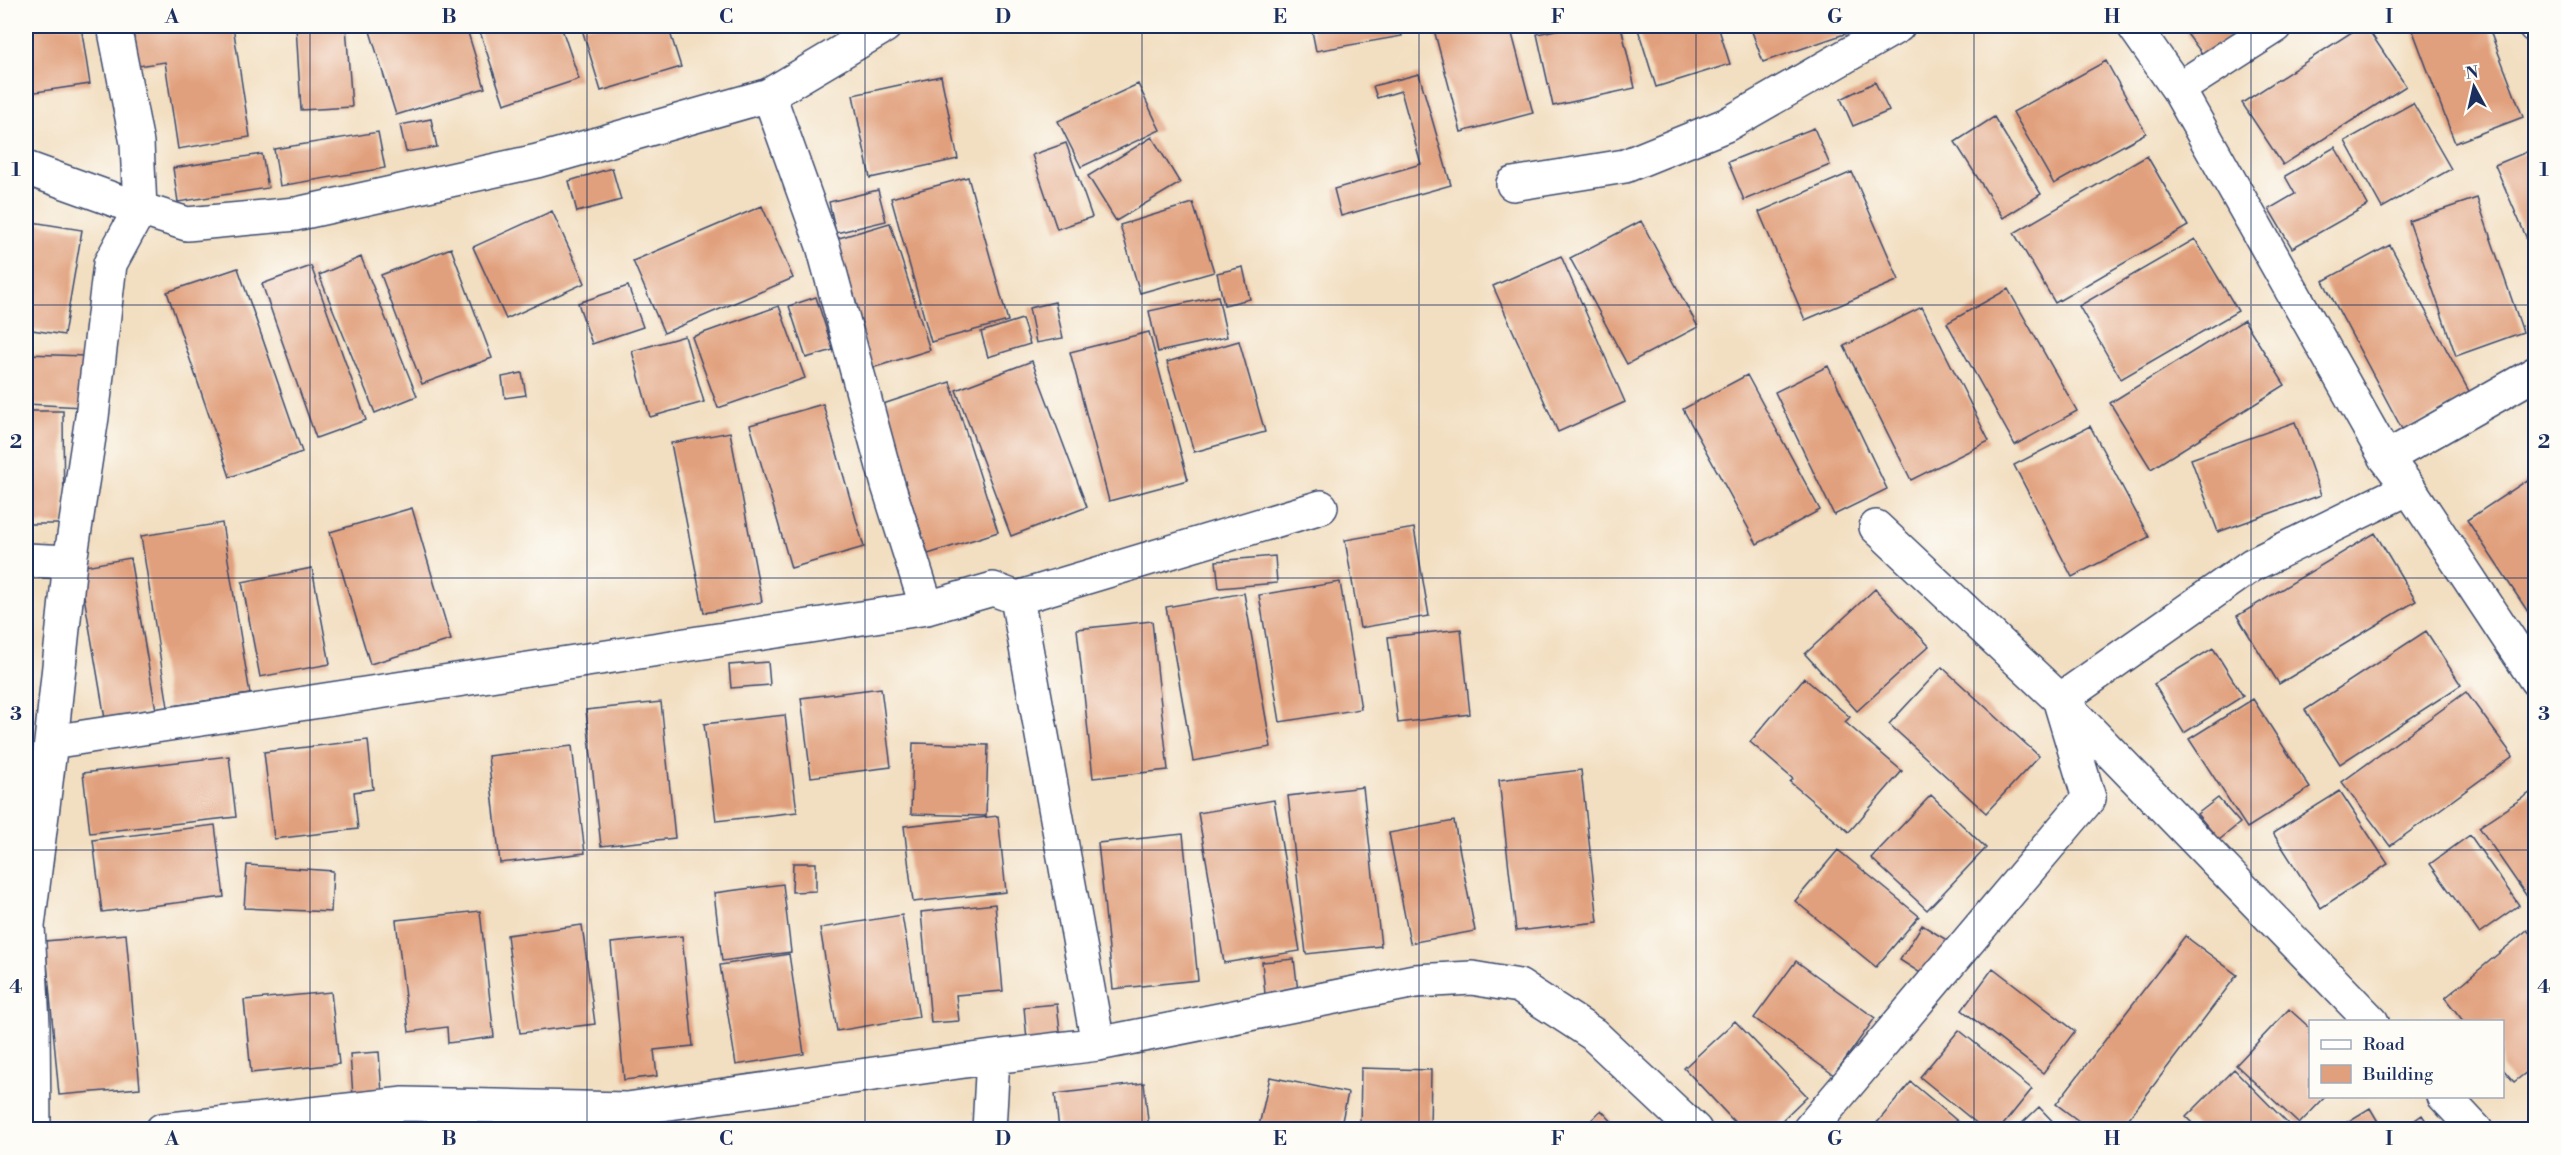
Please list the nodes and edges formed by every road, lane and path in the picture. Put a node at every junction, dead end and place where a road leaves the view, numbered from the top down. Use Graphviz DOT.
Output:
graph roads {
  1 [pos="114,26"];
  2 [pos="885,26"];
  3 [pos="1898,26"];
  4 [pos="2134,26"];
  5 [pos="2276,26"];
  6 [pos="2178,89"];
  7 [pos="769,96"];
  8 [pos="26,168"];
  9 [pos="1513,184"];
  10 [pos="140,209"];
  11 [pos="2535,373"];
  12 [pos="2386,458"];
  13 [pos="2409,488"];
  14 [pos="1321,507"];
  15 [pos="1876,527"];
  16 [pos="26,560"];
  17 [pos="70,562"];
  18 [pos="1017,598"];
  19 [pos="927,608"];
  20 [pos="2535,680"];
  21 [pos="2060,700"];
  22 [pos="51,742"];
  23 [pos="2370,1020"];
  24 [pos="29,1024"];
  25 [pos="1098,1044"];
  26 [pos="993,1057"];
  27 [pos="2446,1098"];
  28 [pos="34,1130"];
  29 [pos="162,1130"];
  30 [pos="989,1130"];
  31 [pos="1695,1130"];
  32 [pos="1809,1130"];
  33 [pos="2476,1130"];
  1 -- 10 [label="street"];
  2 -- 7 [label="street"];
  3 -- 9 [label="street"];
  4 -- 6 [label="street"];
  5 -- 6 [label="street"];
  6 -- 12 [label="street"];
  7 -- 10 [label="street"];
  7 -- 19 [label="street"];
  8 -- 10 [label="street"];
  10 -- 17 [label="street"];
  11 -- 12 [label="street"];
  12 -- 13 [label="street"];
  13 -- 20 [label="street"];
  13 -- 21 [label="street"];
  14 -- 18 [label="street"];
  15 -- 21 [label="street"];
  16 -- 17 [label="street"];
  17 -- 22 [label="street"];
  18 -- 19 [label="street"];
  18 -- 25 [label="street"];
  19 -- 22 [label="street"];
  21 -- 23 [label="street"];
  21 -- 32 [label="street"];
  22 -- 24 [label="street"];
  24 -- 28 [label="street"];
  25 -- 26 [label="street"];
  25 -- 31 [label="street"];
  26 -- 29 [label="street"];
  26 -- 30 [label="street"];
  27 -- 33 [label="street"];
}
